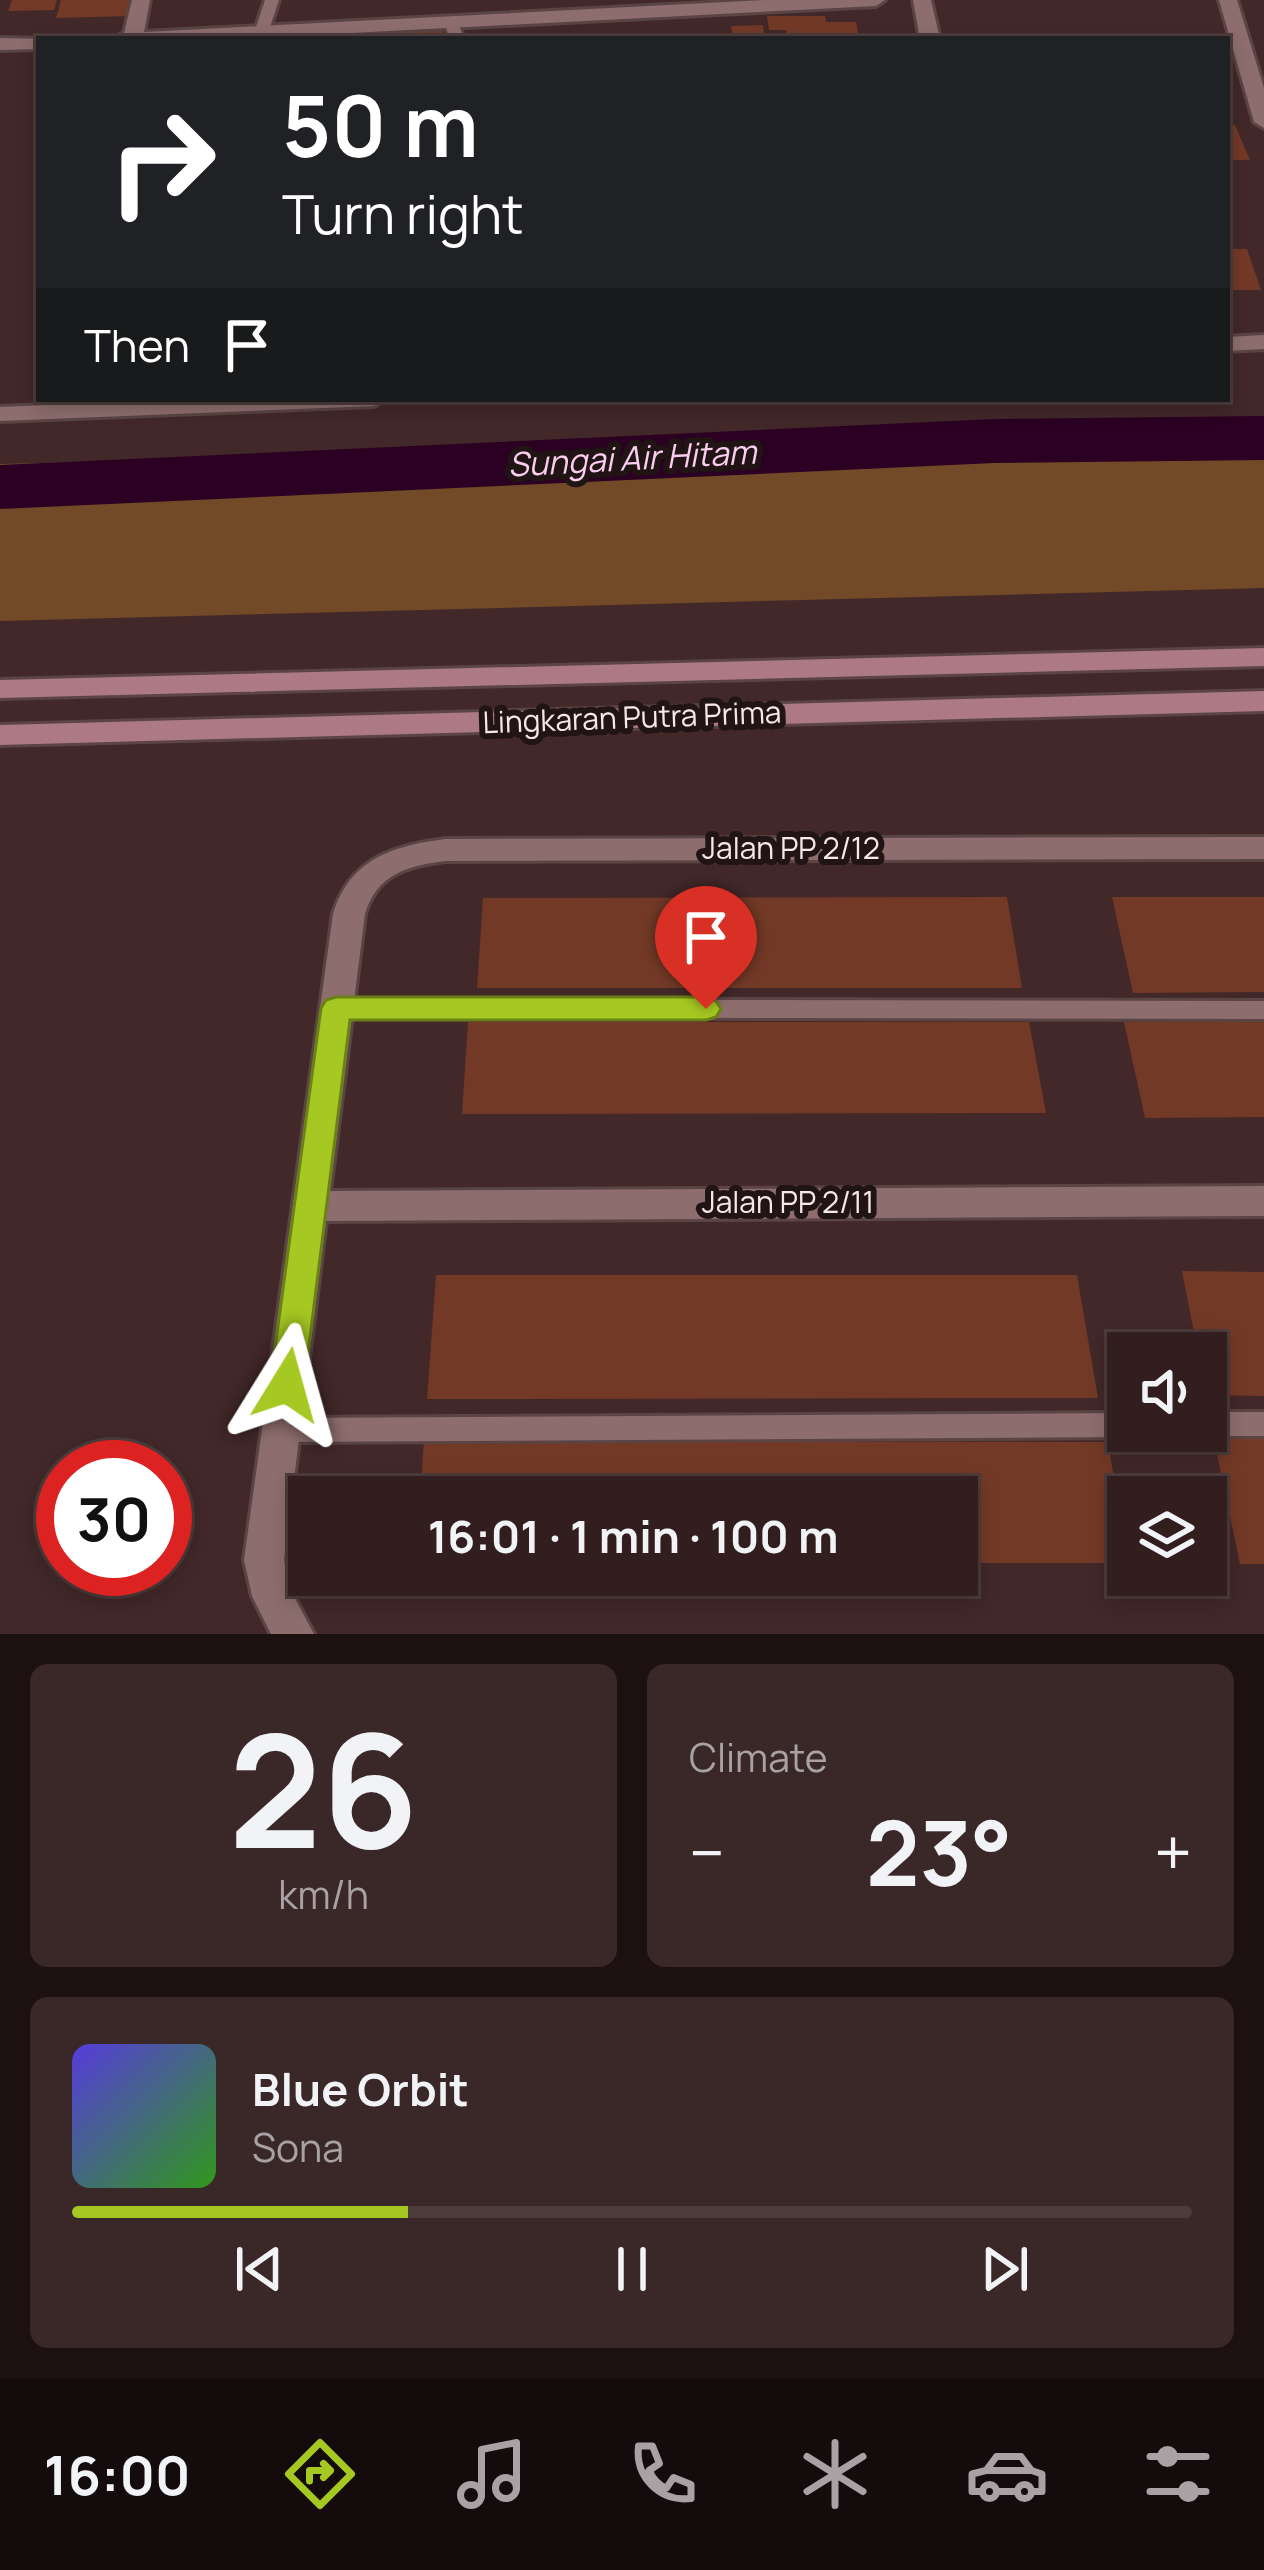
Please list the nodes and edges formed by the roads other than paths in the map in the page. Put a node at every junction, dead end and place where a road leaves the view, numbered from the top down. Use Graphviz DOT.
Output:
graph roads {
  1 [pos="141,0"];
  2 [pos="272,0"];
  3 [pos="876,0"];
  4 [pos="922,0"];
  5 [pos="1228,0"];
  6 [pos="693,5"];
  7 [pos="454,31"];
  8 [pos="261,35"];
  9 [pos="133,36"];
  10 [pos="218,36"];
  11 [pos="929,36"];
  12 [pos="36,43"];
  13 [pos="0,44"];
  14 [pos="1264,122"];
  15 [pos="1264,342"];
  16 [pos="1230,344"];
  17 [pos="210,402"];
  18 [pos="0,414"];
  19 [pos="1264,657"];
  20 [pos="0,689"];
  21 [pos="1264,701"];
  22 [pos="0,735"];
  23 [pos="1264,848"];
  24 [pos="336,1008"];
  25 [pos="1264,1010"];
  26 [pos="1264,1202"];
  27 [pos="311,1205"];
  28 [pos="1227,1424"];
  29 [pos="1264,1424"];
  30 [pos="1107,1425"];
  31 [pos="281,1430"];
  32 [pos="293,1634"];
  1 -- 9 [label="street"];
  2 -- 8 [label="lane"];
  3 -- 6 [label="street"];
  4 -- 11 [label="street"];
  5 -- 14 [label="street"];
  6 -- 7 [label="street"];
  7 -- 8 [label="street"];
  8 -- 10 [label="street"];
  12 -- 13 [label="street"];
  15 -- 16 [label="street"];
  17 -- 18 [label="street"];
  19 -- 20 [label="main road, Lingkaran Putra Prima"];
  21 -- 22 [label="main road, Lingkaran Putra Prima"];
  23 -- 24 [label="street, Jalan PP 2/12"];
  24 -- 25 [label="lane"];
  24 -- 27 [label="street"];
  26 -- 27 [label="street, Jalan PP 2/11"];
  27 -- 31 [label="street"];
  28 -- 29 [label="lane"];
  30 -- 31 [label="lane"];
  31 -- 32 [label="street"];
}
